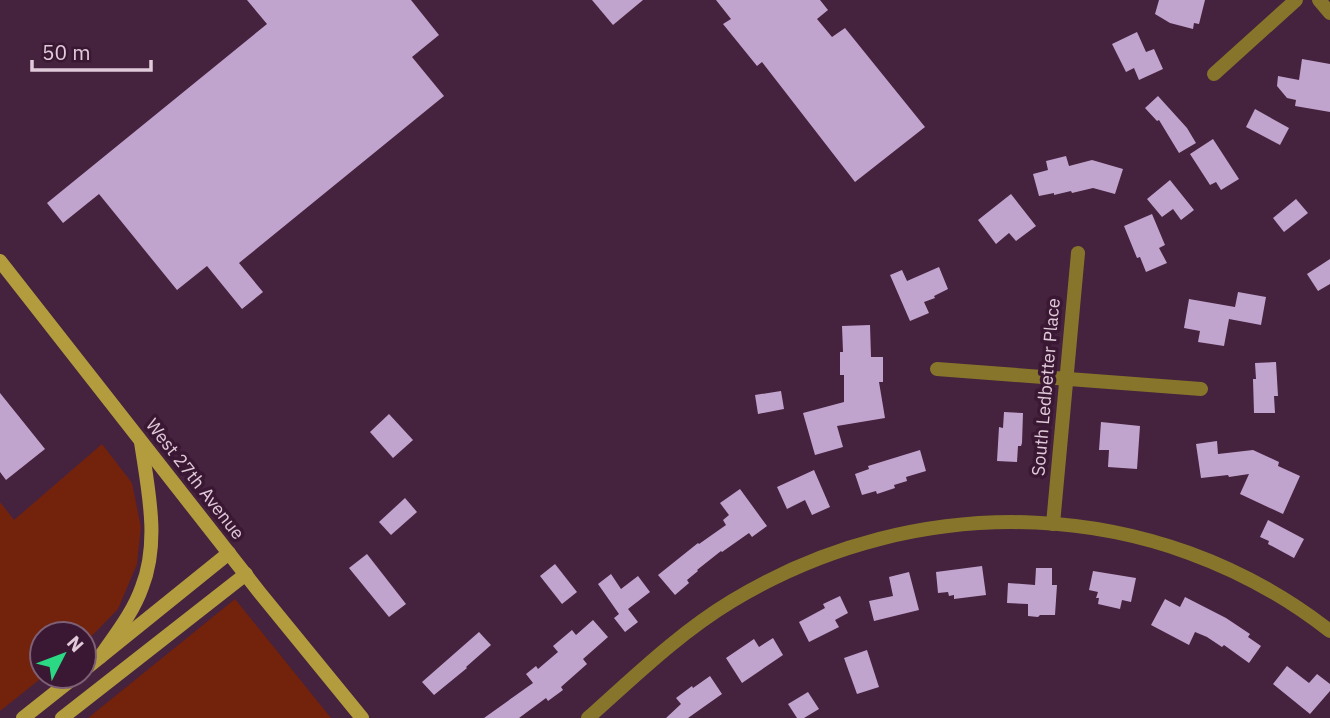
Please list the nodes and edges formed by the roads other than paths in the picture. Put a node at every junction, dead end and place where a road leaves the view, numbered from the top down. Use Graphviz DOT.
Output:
graph roads {
  1 [pos="1296,0"];
  2 [pos="1319,0"];
  3 [pos="1330,13"];
  4 [pos="1214,74"];
  5 [pos="1078,253"];
  6 [pos="0,261"];
  7 [pos="937,369"];
  8 [pos="1065,379"];
  9 [pos="1201,389"];
  10 [pos="141,441"];
  11 [pos="1053,524"];
  12 [pos="229,554"];
  13 [pos="246,575"];
  14 [pos="1330,631"];
  15 [pos="100,657"];
  16 [pos="58,690"];
  17 [pos="23,718"];
  18 [pos="62,718"];
  19 [pos="362,718"];
  20 [pos="588,718"];
  1 -- 4 [label="street"];
  2 -- 3 [label="street"];
  5 -- 8 [label="street, South Ledbetter Place"];
  6 -- 10 [label="street, West 27th Avenue"];
  7 -- 8 [label="street"];
  8 -- 9 [label="street"];
  8 -- 11 [label="street, South Ledbetter Place"];
  10 -- 12 [label="street, West 27th Avenue"];
  10 -- 15 [label="street"];
  11 -- 14 [label="street"];
  11 -- 20 [label="street"];
  12 -- 13 [label="street, West 27th Avenue"];
  12 -- 15 [label="street"];
  13 -- 18 [label="street"];
  13 -- 19 [label="street, West 27th Avenue"];
  16 -- 17 [label="street"];
}
